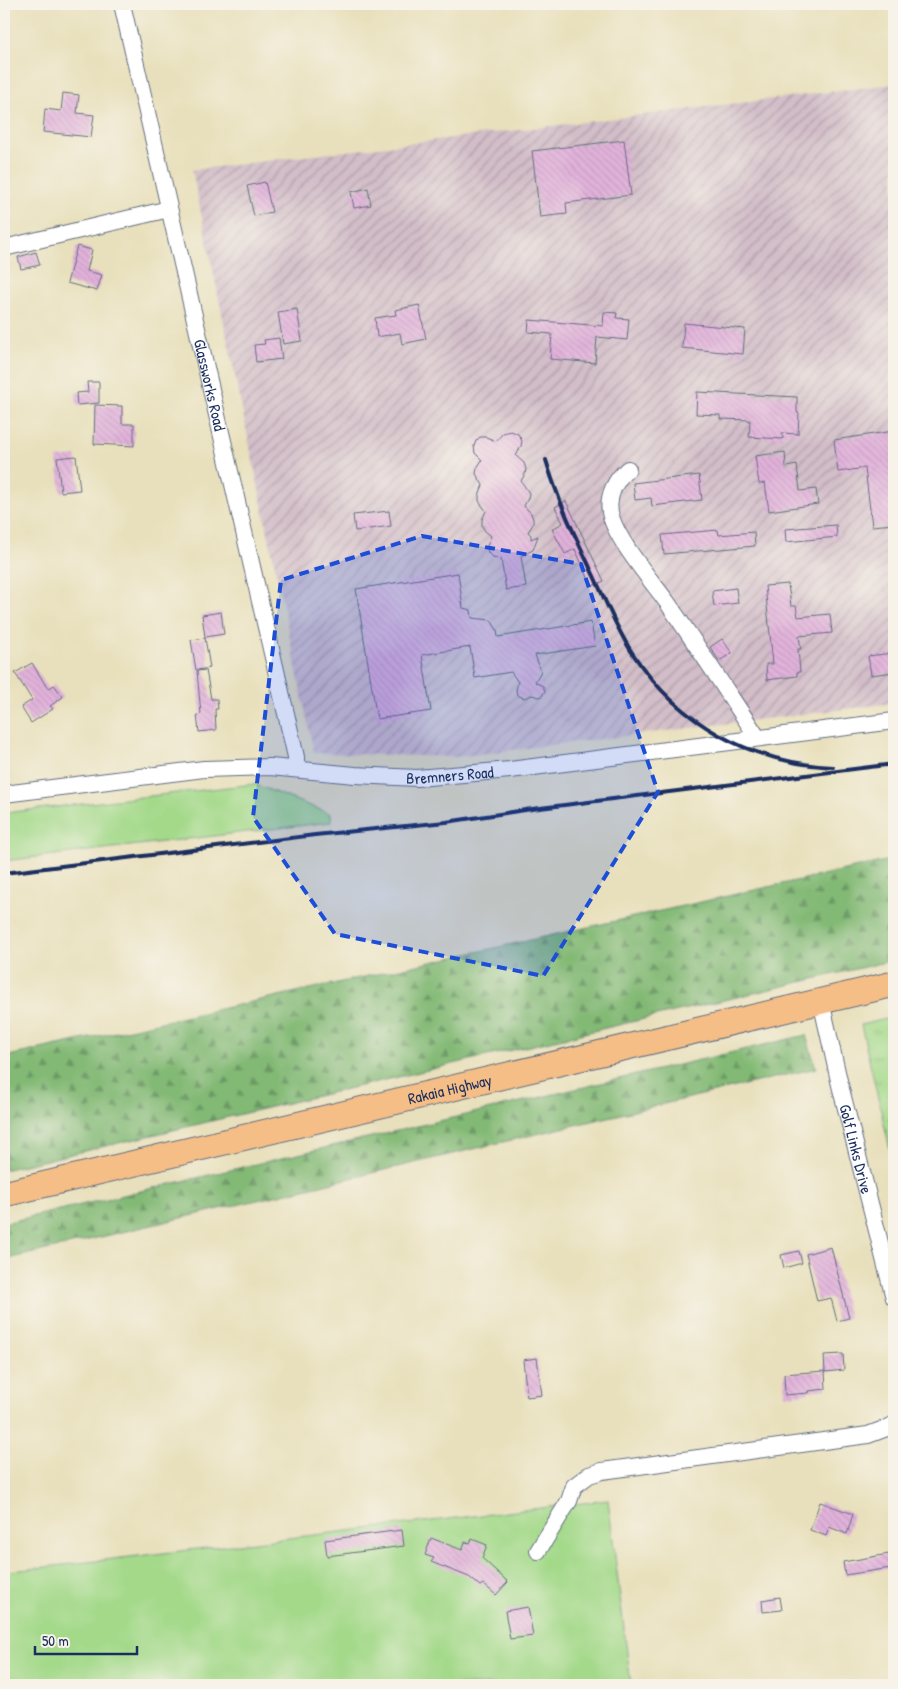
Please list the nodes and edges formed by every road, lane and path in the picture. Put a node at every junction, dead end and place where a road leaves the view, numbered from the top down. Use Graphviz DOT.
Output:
graph roads {
  1 [pos="122,4"];
  2 [pos="170,209"];
  3 [pos="4,248"];
  4 [pos="628,469"];
  5 [pos="894,721"];
  6 [pos="758,738"];
  7 [pos="296,768"];
  8 [pos="4,794"];
  9 [pos="894,984"];
  10 [pos="821,1001"];
  11 [pos="4,1194"];
  12 [pos="894,1298"];
  13 [pos="894,1424"];
  14 [pos="538,1551"];
  1 -- 2 [label="street, Glassworks Road"];
  2 -- 3 [label="street"];
  2 -- 7 [label="street, Glassworks Road"];
  4 -- 6 [label="street"];
  5 -- 6 [label="street, Bremners Road"];
  6 -- 7 [label="street, Bremners Road"];
  7 -- 8 [label="street, Bremners Road"];
  9 -- 10 [label="highway, Rakaia Highway"];
  10 -- 11 [label="highway, Rakaia Highway"];
  10 -- 12 [label="street, Golf Links Drive"];
  13 -- 14 [label="street"];
}
